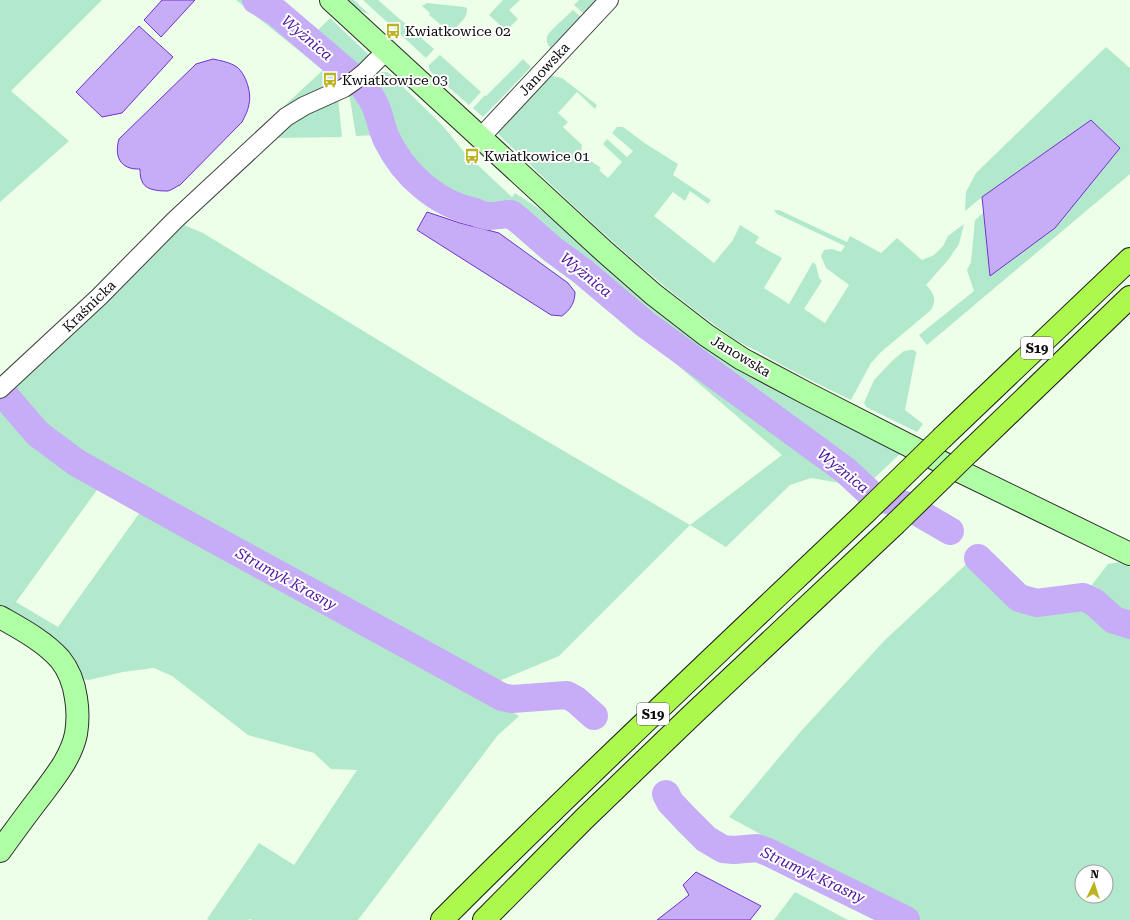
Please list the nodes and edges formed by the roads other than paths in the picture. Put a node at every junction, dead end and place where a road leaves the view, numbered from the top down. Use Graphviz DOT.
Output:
graph roads {
  1 [pos="331,0"];
  2 [pos="609,0"];
  3 [pos="386,51"];
  4 [pos="480,138"];
  5 [pos="1130,259"];
  6 [pos="1130,297"];
  7 [pos="0,389"];
  8 [pos="1130,554"];
  9 [pos="0,617"];
  10 [pos="0,851"];
  11 [pos="442,920"];
  12 [pos="484,920"];
  1 -- 3 [label="street, Janowska"];
  2 -- 4 [label="street, Janowska"];
  3 -- 4 [label="street, Janowska"];
  3 -- 7 [label="street, Kraśnicka"];
  4 -- 8 [label="street, Janowska"];
  5 -- 11 [label="highway, S19, bridge"];
  6 -- 12 [label="highway, S19, bridge"];
  9 -- 10 [label="street"];
}
